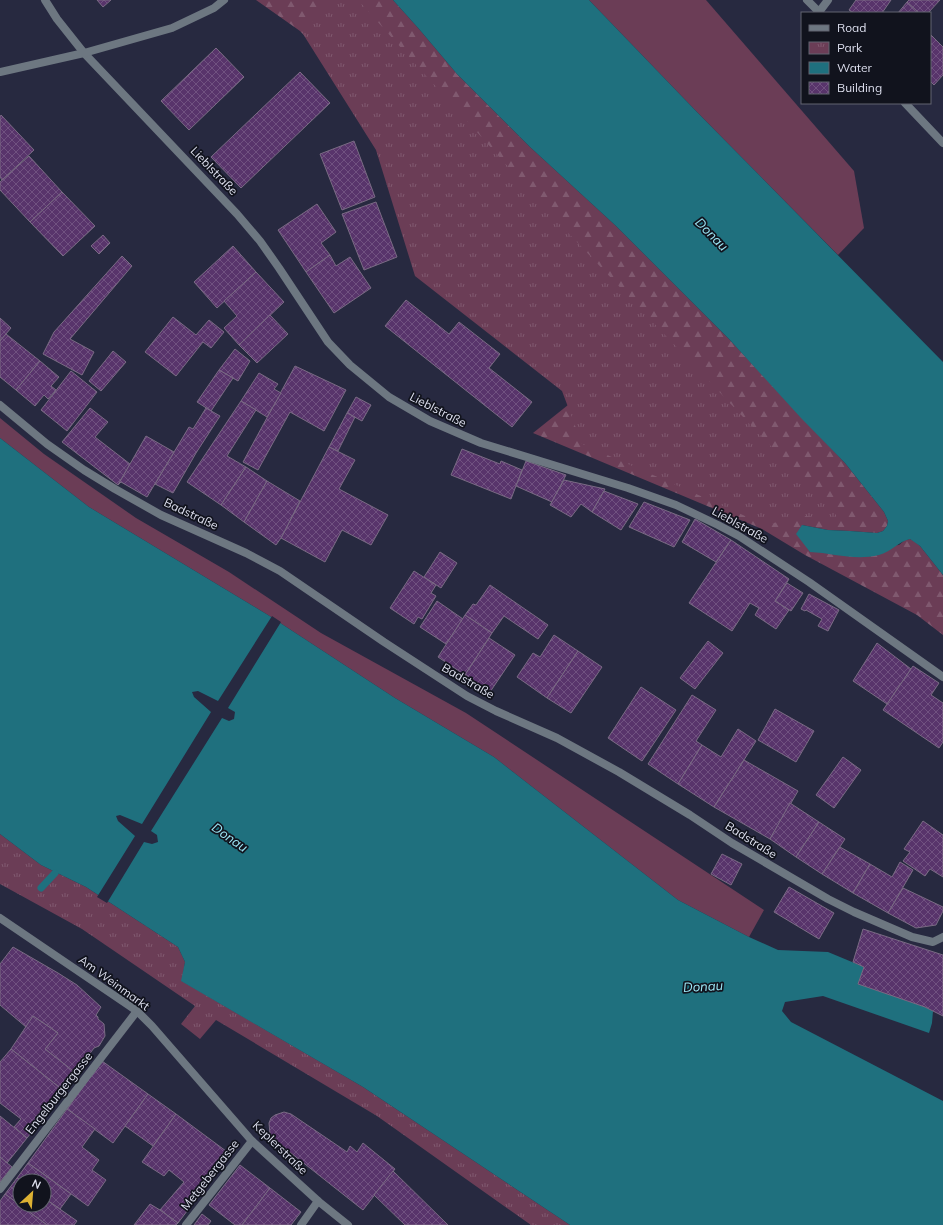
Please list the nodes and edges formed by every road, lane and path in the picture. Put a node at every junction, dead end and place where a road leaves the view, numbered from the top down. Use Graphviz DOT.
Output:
graph roads {
  1 [pos="45,0"];
  2 [pos="224,0"];
  3 [pos="807,0"];
  4 [pos="828,0"];
  5 [pos="819,12"];
  6 [pos="821,12"];
  7 [pos="84,53"];
  8 [pos="0,72"];
  9 [pos="906,104"];
  10 [pos="943,143"];
  11 [pos="0,406"];
  12 [pos="943,677"];
  13 [pos="0,918"];
  14 [pos="943,937"];
  15 [pos="137,1011"];
  16 [pos="202,1082"];
  17 [pos="252,1141"];
  18 [pos="0,1189"];
  19 [pos="318,1201"];
  20 [pos="186,1225"];
  21 [pos="301,1225"];
  22 [pos="348,1225"];
  1 -- 7 [label="street, Lieblstraße"];
  2 -- 7 [label="street"];
  3 -- 5 [label="street"];
  4 -- 6 [label="street"];
  7 -- 8 [label="street"];
  7 -- 12 [label="street, Lieblstraße"];
  9 -- 10 [label="street"];
  11 -- 14 [label="street, Badstraße"];
  13 -- 15 [label="street, Am Weinmarkt"];
  15 -- 16 [label="street, Am Weinmarkt"];
  15 -- 18 [label="street, Engelburgergasse"];
  16 -- 17 [label="street, Keplerstraße"];
  17 -- 19 [label="street, Keplerstraße"];
  17 -- 20 [label="street, Metgebergasse"];
  19 -- 21 [label="street"];
  19 -- 22 [label="street, Keplerstraße"];
}
